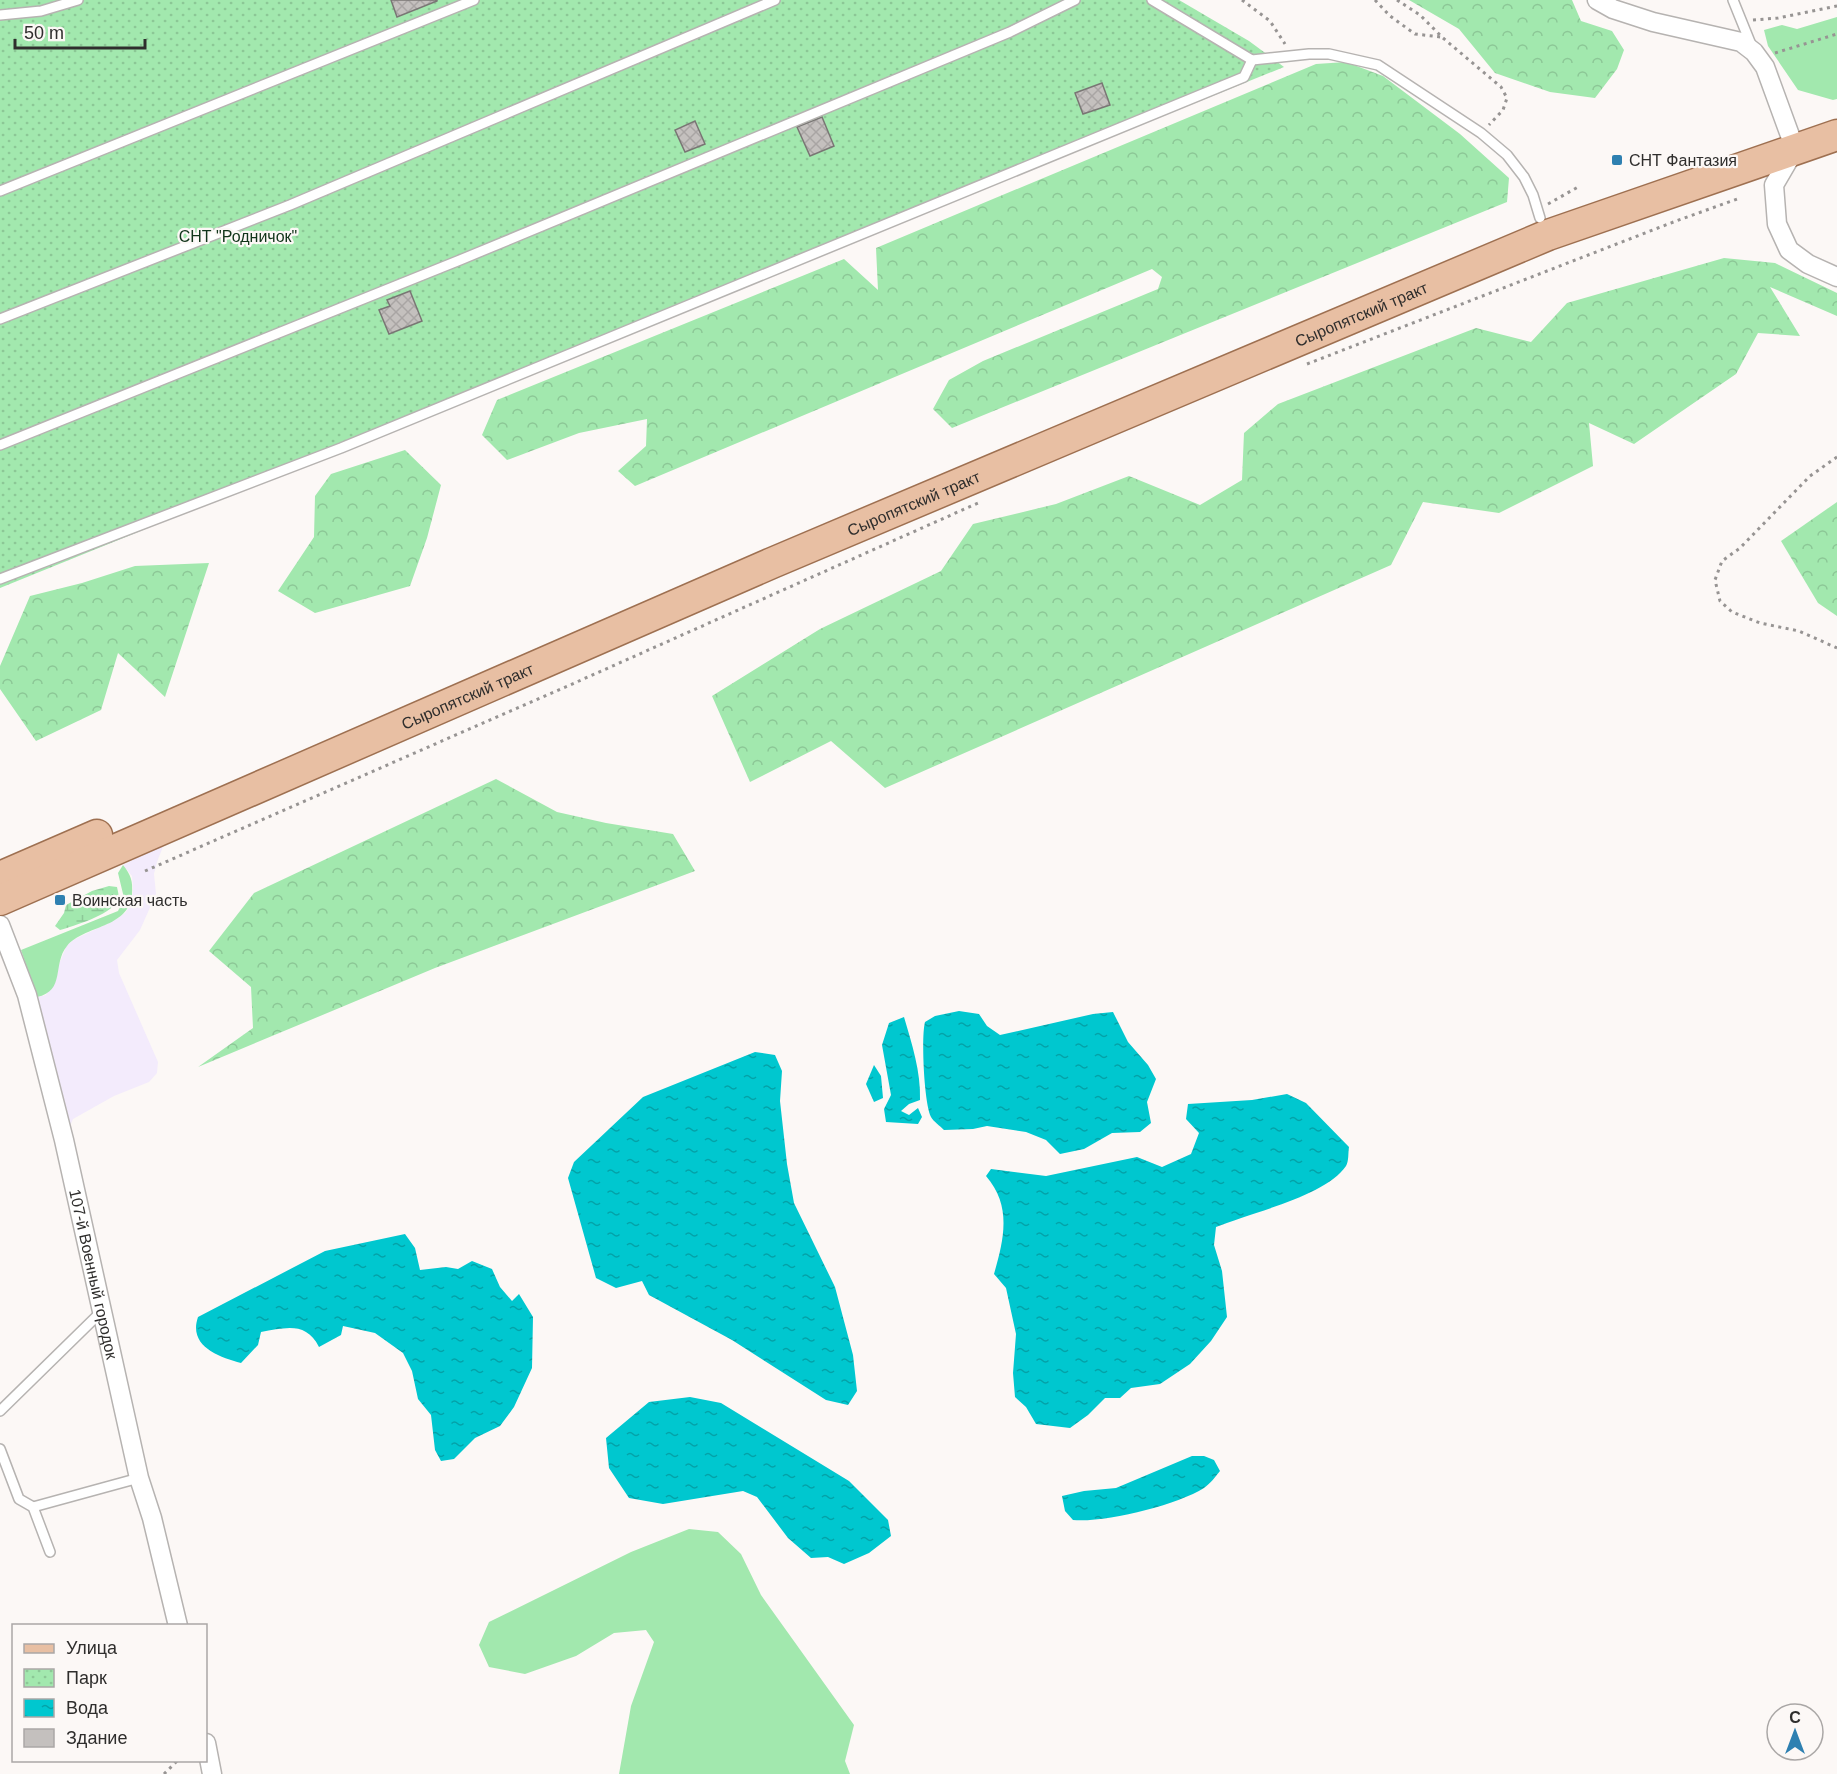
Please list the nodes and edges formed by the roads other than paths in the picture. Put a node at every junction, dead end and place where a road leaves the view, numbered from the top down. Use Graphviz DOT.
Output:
graph roads {
  1 [pos="19,0"];
  2 [pos="78,0"];
  3 [pos="474,0"];
  4 [pos="775,0"];
  5 [pos="1075,0"];
  6 [pos="1152,0"];
  7 [pos="1597,0"];
  8 [pos="1733,0"];
  9 [pos="18,12"];
  10 [pos="0,15"];
  11 [pos="1756,55"];
  12 [pos="1252,60"];
  13 [pos="1837,114"];
  14 [pos="1837,135"];
  15 [pos="1792,139"];
  16 [pos="0,191"];
  17 [pos="1538,213"];
  18 [pos="1837,277"];
  19 [pos="0,319"];
  20 [pos="0,445"];
  21 [pos="0,579"];
  22 [pos="0,877"];
  23 [pos="0,900"];
  24 [pos="0,925"];
  25 [pos="101,1312"];
  26 [pos="0,1411"];
  27 [pos="0,1449"];
  28 [pos="139,1478"];
  29 [pos="33,1507"];
  30 [pos="50,1552"];
  31 [pos="178,1624"];
  32 [pos="207,1748"];
  33 [pos="212,1774"];
  1 -- 9 [label="lane"];
  2 -- 9 [label="lane"];
  3 -- 16 [label="lane"];
  4 -- 19 [label="lane"];
  5 -- 20 [label="lane"];
  6 -- 12 [label="lane"];
  7 -- 11 [label="street"];
  8 -- 11 [label="lane"];
  9 -- 10 [label="lane"];
  11 -- 15 [label="street"];
  12 -- 17 [label="lane"];
  12 -- 21 [label="lane"];
  13 -- 15 [label="main road, Сыропятский тракт"];
  14 -- 15 [label="main road, Сыропятский тракт"];
  15 -- 17 [label="main road, Сыропятский тракт"];
  15 -- 18 [label="street"];
  15 -- 23 [label="main road, Сыропятский тракт"];
  17 -- 22 [label="main road, Сыропятский тракт"];
  24 -- 25 [label="street, 107-й Военный городок"];
  25 -- 26 [label="lane"];
  25 -- 28 [label="street, 107-й Военный городок"];
  27 -- 29 [label="lane"];
  28 -- 29 [label="lane"];
  28 -- 31 [label="street, 107-й Военный городок"];
  29 -- 30 [label="lane"];
  32 -- 33 [label="street"];
}
